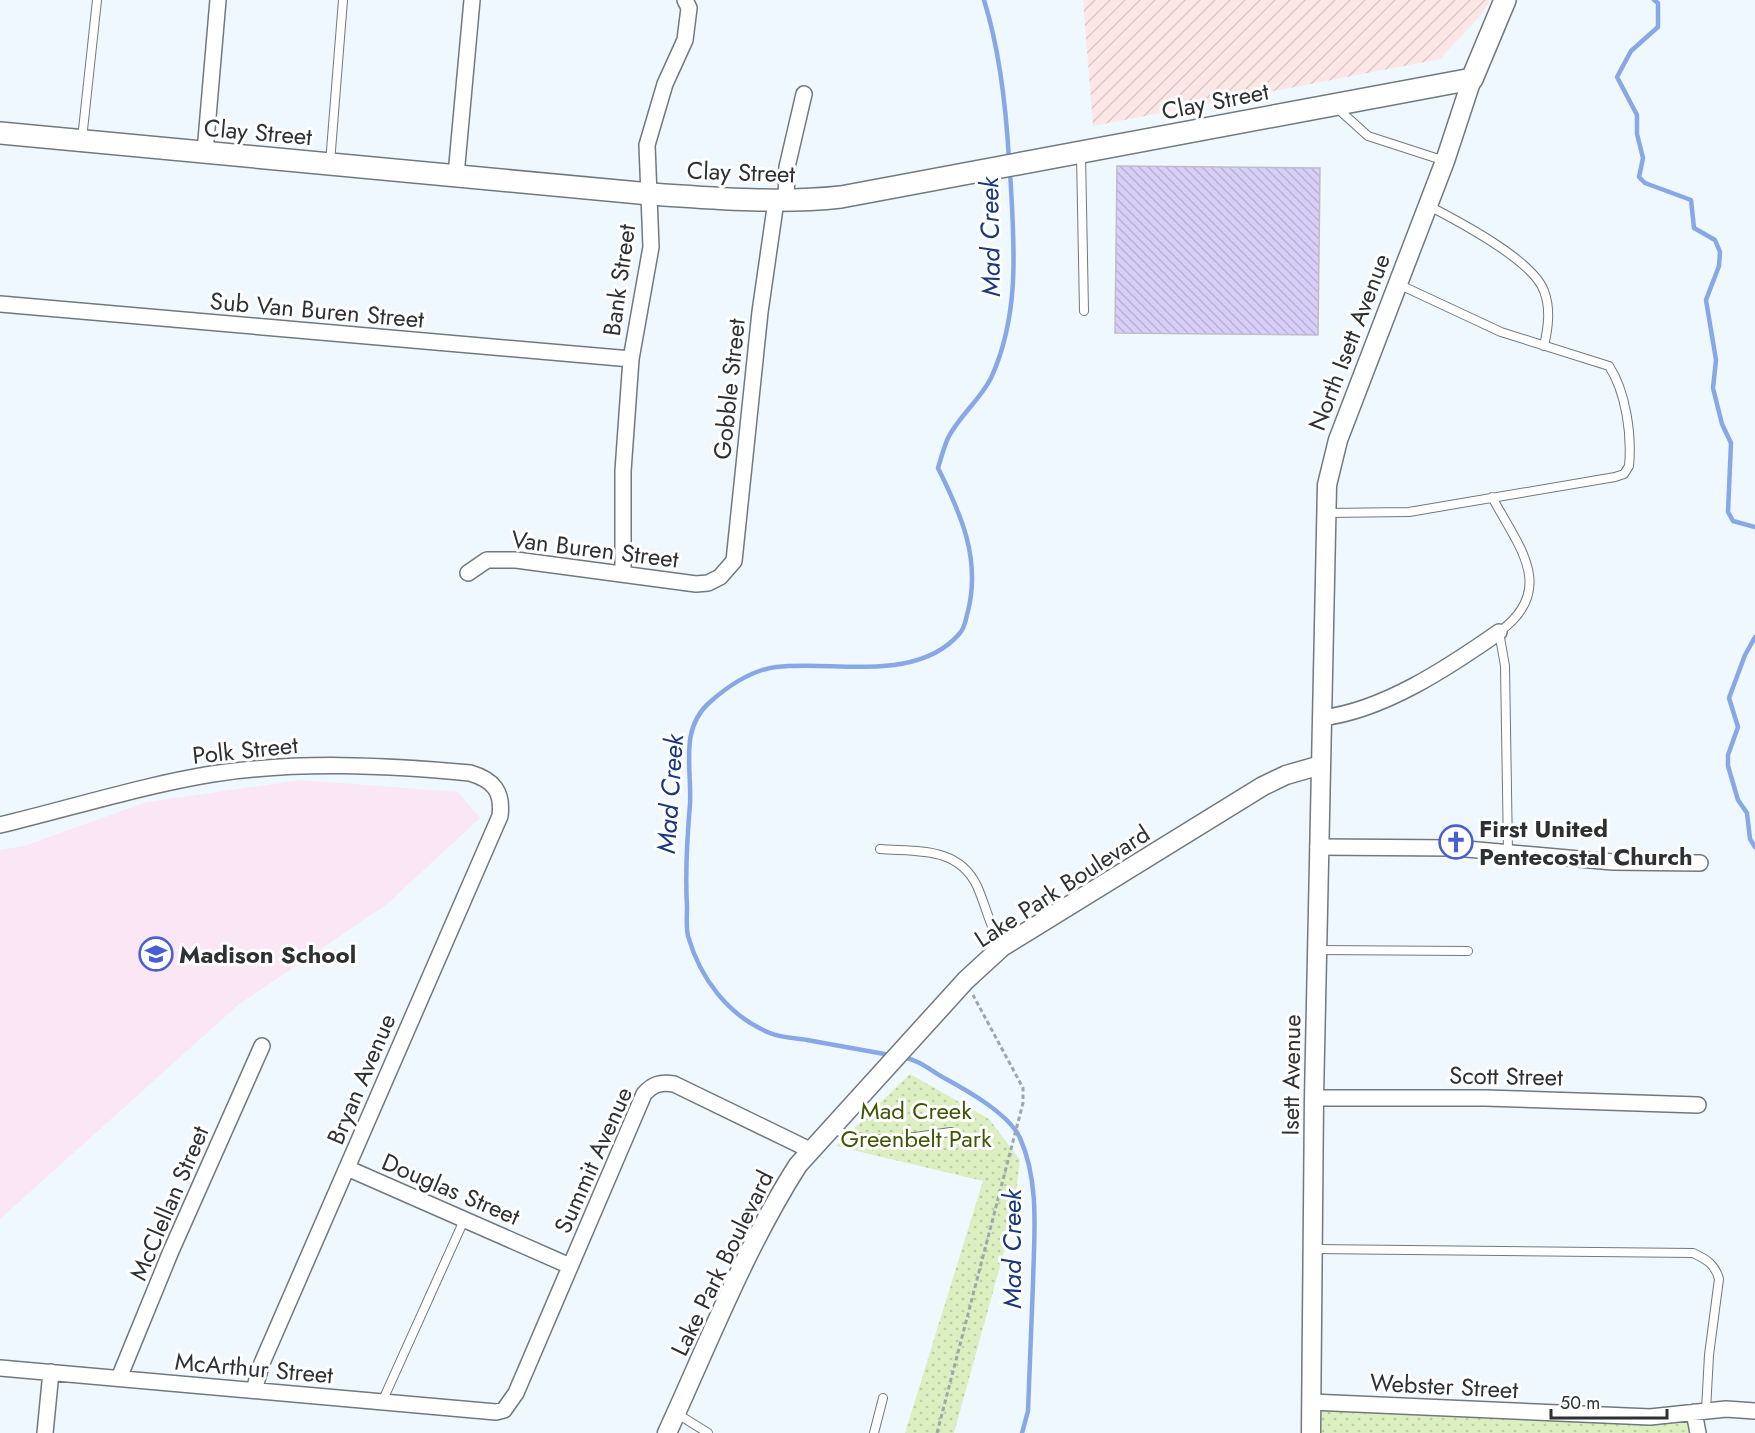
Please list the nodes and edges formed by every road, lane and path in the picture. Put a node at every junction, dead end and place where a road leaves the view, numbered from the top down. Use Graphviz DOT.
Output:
graph roads {
  1 [pos="97,0"];
  2 [pos="218,0"];
  3 [pos="343,0"];
  4 [pos="472,0"];
  5 [pos="685,0"];
  6 [pos="1505,0"];
  7 [pos="1472,79"];
  8 [pos="804,94"];
  9 [pos="1334,105"];
  10 [pos="0,134"];
  11 [pos="81,141"];
  12 [pos="205,152"];
  13 [pos="1081,152"];
  14 [pos="1445,161"];
  15 [pos="330,164"];
  16 [pos="456,175"];
  17 [pos="650,194"];
  18 [pos="781,201"];
  19 [pos="1428,205"];
  20 [pos="1398,284"];
  21 [pos="0,304"];
  22 [pos="1084,311"];
  23 [pos="1544,346"];
  24 [pos="631,359"];
  25 [pos="1492,497"];
  26 [pos="1325,513"];
  27 [pos="468,573"];
  28 [pos="623,574"];
  29 [pos="720,577"];
  30 [pos="1499,632"];
  31 [pos="1322,718"];
  32 [pos="1321,765"];
  33 [pos="496,786"];
  34 [pos="0,825"];
  35 [pos="1318,847"];
  36 [pos="880,849"];
  37 [pos="1508,852"];
  38 [pos="1700,862"];
  39 [pos="1002,947"];
  40 [pos="1317,950"];
  41 [pos="1468,951"];
  42 [pos="966,980"];
  43 [pos="262,1046"];
  44 [pos="1314,1098"];
  45 [pos="1698,1105"];
  46 [pos="829,1127"];
  47 [pos="951,1132"];
  48 [pos="810,1150"];
  49 [pos="347,1168"];
  50 [pos="465,1218"];
  51 [pos="1312,1249"];
  52 [pos="570,1266"];
  53 [pos="0,1368"];
  54 [pos="51,1372"];
  55 [pos="119,1377"];
  56 [pos="254,1390"];
  57 [pos="883,1398"];
  58 [pos="382,1402"];
  59 [pos="1311,1402"];
  60 [pos="504,1410"];
  61 [pos="1700,1411"];
  62 [pos="1755,1411"];
  63 [pos="676,1413"];
  64 [pos="45,1433"];
  65 [pos="666,1433"];
  66 [pos="708,1433"];
  67 [pos="874,1433"];
  68 [pos="937,1433"];
  69 [pos="1311,1433"];
  70 [pos="1698,1433"];
  1 -- 11 [label="lane"];
  2 -- 12 [label="street"];
  3 -- 15 [label="lane"];
  4 -- 16 [label="street"];
  5 -- 17 [label="street, Bank Street"];
  6 -- 7 [label="main road, North Isett Avenue"];
  7 -- 9 [label="main road, Clay Street"];
  7 -- 14 [label="street, North Isett Avenue"];
  8 -- 18 [label="street, Gobble Street"];
  9 -- 13 [label="main road, Clay Street"];
  9 -- 14 [label="lane"];
  10 -- 11 [label="main road, Clay Street"];
  11 -- 12 [label="main road, Clay Street"];
  12 -- 15 [label="main road, Clay Street"];
  13 -- 18 [label="main road, Clay Street"];
  13 -- 22 [label="lane"];
  14 -- 19 [label="street, North Isett Avenue"];
  15 -- 16 [label="main road, Clay Street"];
  16 -- 17 [label="main road, Clay Street"];
  17 -- 18 [label="main road, Clay Street"];
  17 -- 24 [label="street, Bank Street"];
  18 -- 29 [label="street, Gobble Street"];
  19 -- 20 [label="street, North Isett Avenue"];
  19 -- 23 [label="lane"];
  20 -- 23 [label="lane"];
  20 -- 26 [label="street, North Isett Avenue"];
  21 -- 24 [label="street, Sub Van Buren Street"];
  23 -- 25 [label="lane"];
  24 -- 28 [label="street, Bank Street"];
  25 -- 26 [label="lane"];
  25 -- 30 [label="lane"];
  26 -- 31 [label="street, North Isett Avenue"];
  27 -- 28 [label="street, Van Buren Street"];
  28 -- 29 [label="street, Van Buren Street"];
  30 -- 31 [label="street"];
  30 -- 37 [label="lane"];
  31 -- 32 [label="street, Isett Avenue"];
  32 -- 35 [label="street, Isett Avenue"];
  32 -- 39 [label="street, Lake Park Boulevard"];
  33 -- 34 [label="street, Polk Street"];
  33 -- 49 [label="street, Bryan Avenue"];
  35 -- 37 [label="street"];
  35 -- 40 [label="street, Isett Avenue"];
  36 -- 39 [label="lane"];
  37 -- 38 [label="street"];
  39 -- 42 [label="street, Lake Park Boulevard"];
  40 -- 41 [label="lane"];
  40 -- 44 [label="street, Isett Avenue"];
  42 -- 46 [label="street, Lake Park Boulevard"];
  42 -- 68 [label="path"];
  43 -- 55 [label="street, McClellan Street"];
  44 -- 45 [label="street, Scott Street"];
  44 -- 51 [label="street, Isett Avenue"];
  46 -- 47 [label="lane"];
  46 -- 48 [label="street, Lake Park Boulevard"];
  48 -- 52 [label="street, Summit Avenue"];
  48 -- 63 [label="street, Lake Park Boulevard"];
  49 -- 50 [label="street, Douglas Street"];
  49 -- 56 [label="street, Bryan Avenue"];
  50 -- 52 [label="street, Douglas Street"];
  50 -- 58 [label="lane"];
  51 -- 59 [label="street, Isett Avenue"];
  51 -- 61 [label="lane"];
  52 -- 60 [label="street, Summit Avenue"];
  53 -- 54 [label="street, McArthur Street"];
  54 -- 55 [label="street, McArthur Street"];
  54 -- 64 [label="street"];
  55 -- 56 [label="street, McArthur Street"];
  56 -- 58 [label="street, McArthur Street"];
  57 -- 67 [label="lane"];
  58 -- 60 [label="street, McArthur Street"];
  59 -- 61 [label="street, Webster Street"];
  59 -- 69 [label="street, Isett Avenue"];
  61 -- 62 [label="street, Webster Street"];
  61 -- 70 [label="street"];
  63 -- 65 [label="street, Lake Park Boulevard"];
  63 -- 66 [label="lane"];
}
